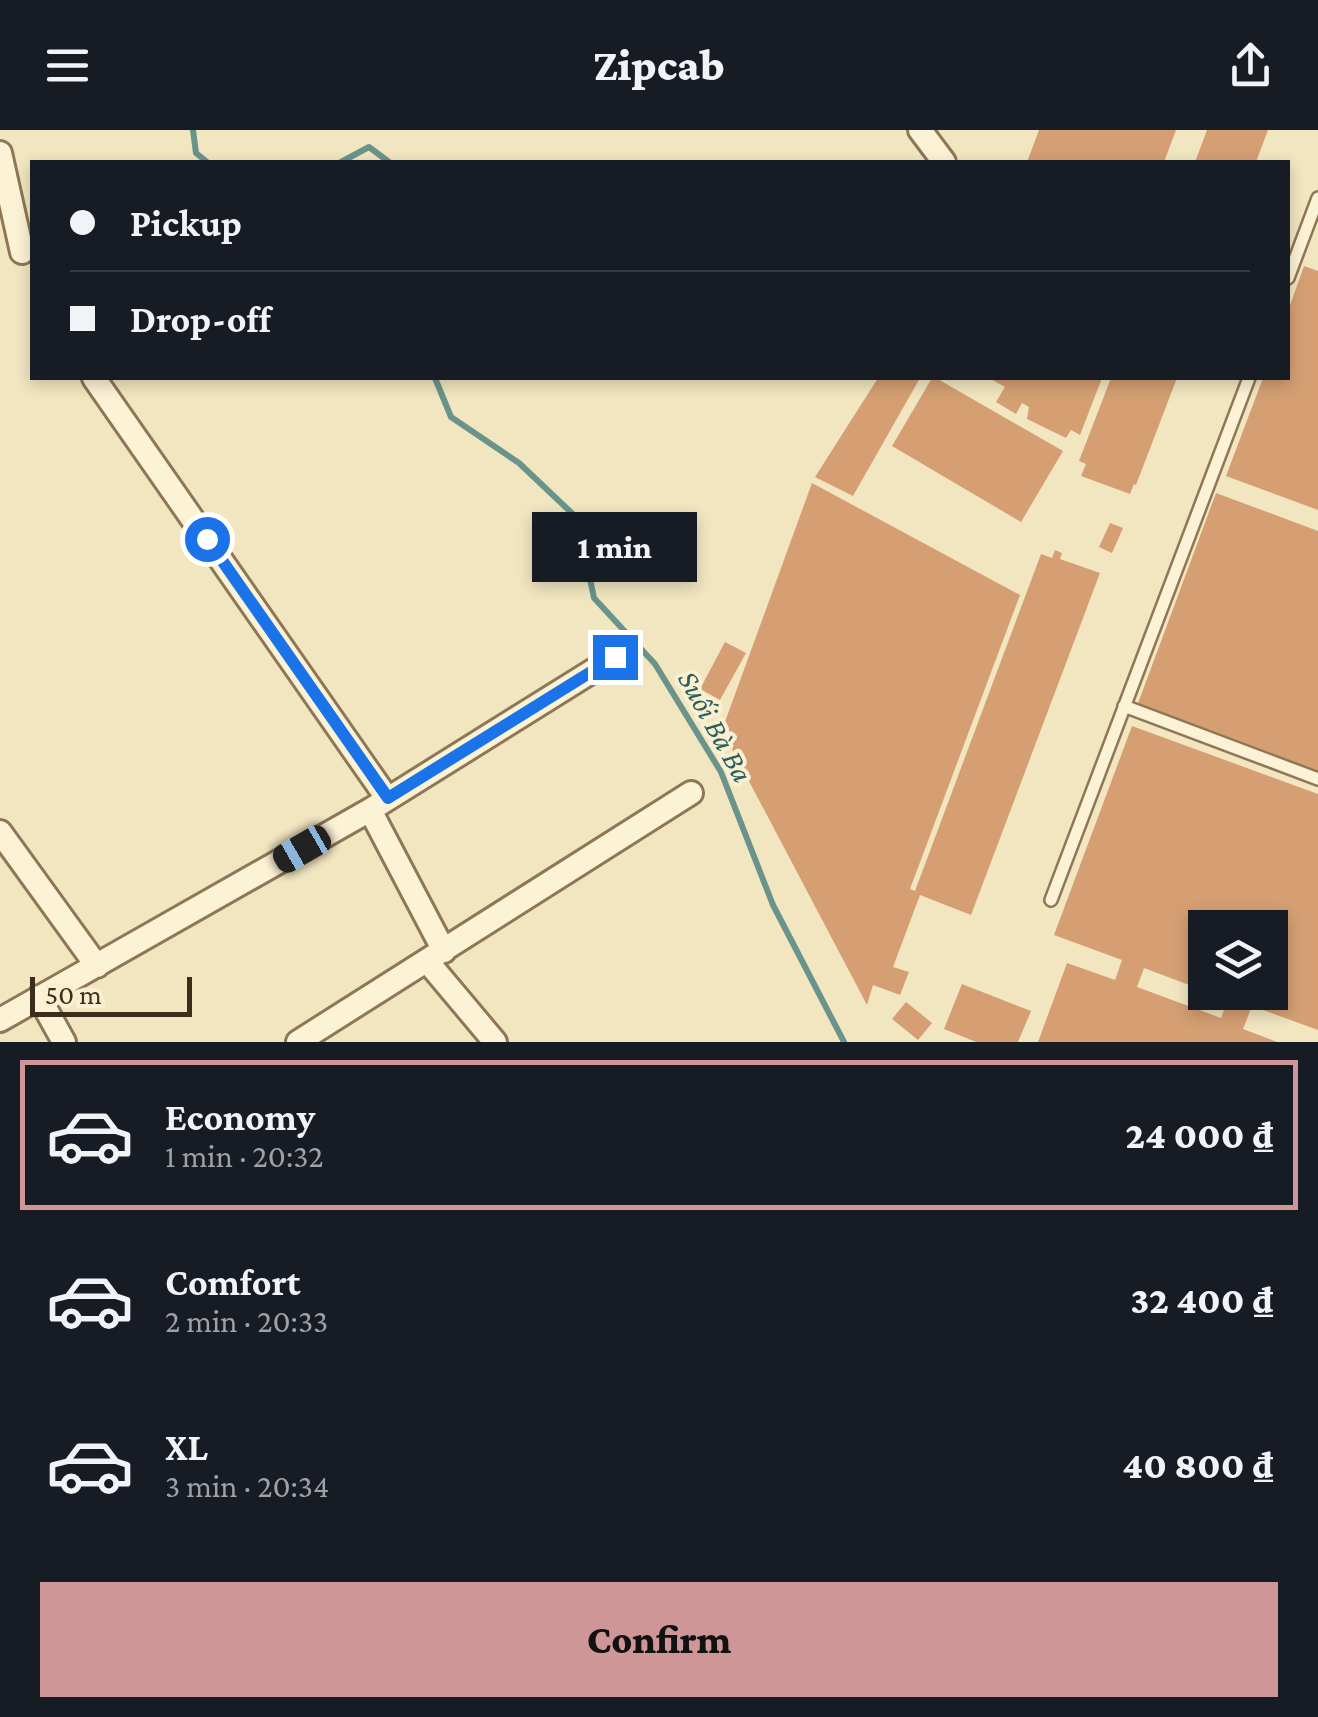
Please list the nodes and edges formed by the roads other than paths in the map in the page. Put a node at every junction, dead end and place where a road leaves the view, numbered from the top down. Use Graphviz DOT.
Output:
graph roads {
  1 [pos="920,130"];
  2 [pos="0,153"];
  3 [pos="942,160"];
  4 [pos="1318,198"];
  5 [pos="22,252"];
  6 [pos="1290,273"];
  7 [pos="95,380"];
  8 [pos="1249,380"];
  9 [pos="615,657"];
  10 [pos="1124,706"];
  11 [pos="1318,779"];
  12 [pos="692,793"];
  13 [pos="379,804"];
  14 [pos="0,832"];
  15 [pos="1050,900"];
  16 [pos="436,956"];
  17 [pos="97,966"];
  18 [pos="39,997"];
  19 [pos="0,1020"];
  20 [pos="64,1042"];
  21 [pos="298,1042"];
  22 [pos="495,1042"];
  1 -- 3 [label="street"];
  2 -- 5 [label="street"];
  4 -- 6 [label="lane"];
  7 -- 13 [label="street"];
  8 -- 10 [label="lane"];
  9 -- 13 [label="street"];
  10 -- 11 [label="lane"];
  10 -- 15 [label="lane"];
  12 -- 16 [label="street"];
  13 -- 16 [label="street"];
  13 -- 17 [label="street"];
  14 -- 17 [label="street"];
  16 -- 21 [label="street"];
  16 -- 22 [label="street"];
  17 -- 18 [label="street"];
  18 -- 19 [label="street"];
  18 -- 20 [label="street"];
}
